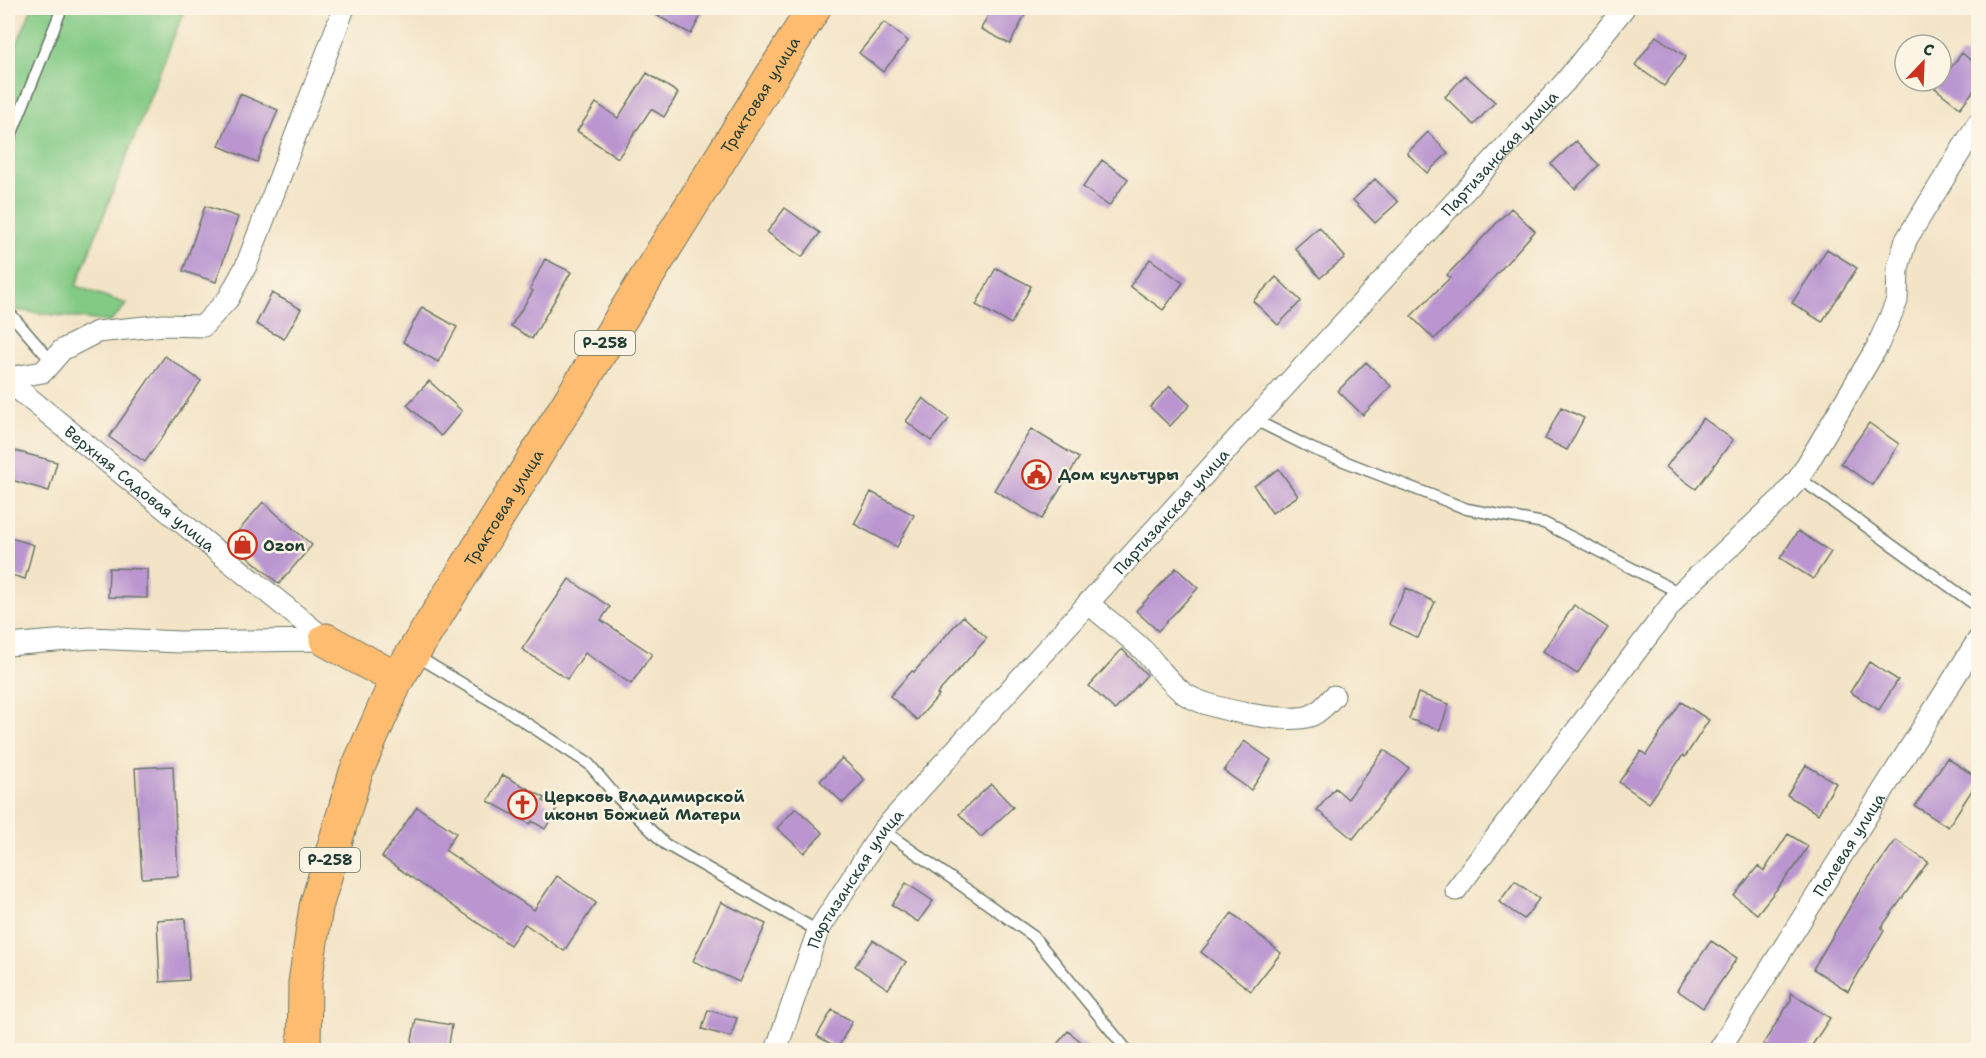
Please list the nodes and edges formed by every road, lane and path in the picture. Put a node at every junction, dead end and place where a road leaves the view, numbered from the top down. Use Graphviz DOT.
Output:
graph roads {
  1 [pos="62,8"];
  2 [pos="344,8"];
  3 [pos="814,8"];
  4 [pos="1624,8"];
  5 [pos="1978,123"];
  6 [pos="8,143"];
  7 [pos="8,311"];
  8 [pos="52,362"];
  9 [pos="8,380"];
  10 [pos="1255,420"];
  11 [pos="1799,478"];
  12 [pos="1680,593"];
  13 [pos="1088,603"];
  14 [pos="1978,607"];
  15 [pos="326,640"];
  16 [pos="1978,640"];
  17 [pos="8,645"];
  18 [pos="405,667"];
  19 [pos="1334,696"];
  20 [pos="883,830"];
  21 [pos="1456,890"];
  22 [pos="818,931"];
  23 [pos="304,1050"];
  24 [pos="776,1050"];
  25 [pos="1127,1050"];
  26 [pos="1719,1050"];
  1 -- 6 [label="lane"];
  2 -- 8 [label="street"];
  3 -- 18 [label="highway, Трактовая улица / Р-258"];
  4 -- 10 [label="street, Партизанская улица"];
  5 -- 11 [label="street"];
  7 -- 8 [label="lane"];
  8 -- 9 [label="street"];
  9 -- 15 [label="street, Верхняя Садовая улица"];
  10 -- 12 [label="lane"];
  10 -- 13 [label="street, Партизанская улица"];
  11 -- 12 [label="street"];
  11 -- 14 [label="lane"];
  12 -- 21 [label="street"];
  13 -- 19 [label="street"];
  13 -- 20 [label="street, Партизанская улица"];
  15 -- 17 [label="street"];
  15 -- 18 [label="highway"];
  16 -- 26 [label="street, Полевая улица"];
  18 -- 22 [label="lane"];
  18 -- 23 [label="highway, Трактовая улица / Р-258"];
  20 -- 22 [label="street, Партизанская улица"];
  20 -- 25 [label="lane"];
  22 -- 24 [label="street, Партизанская улица"];
}
